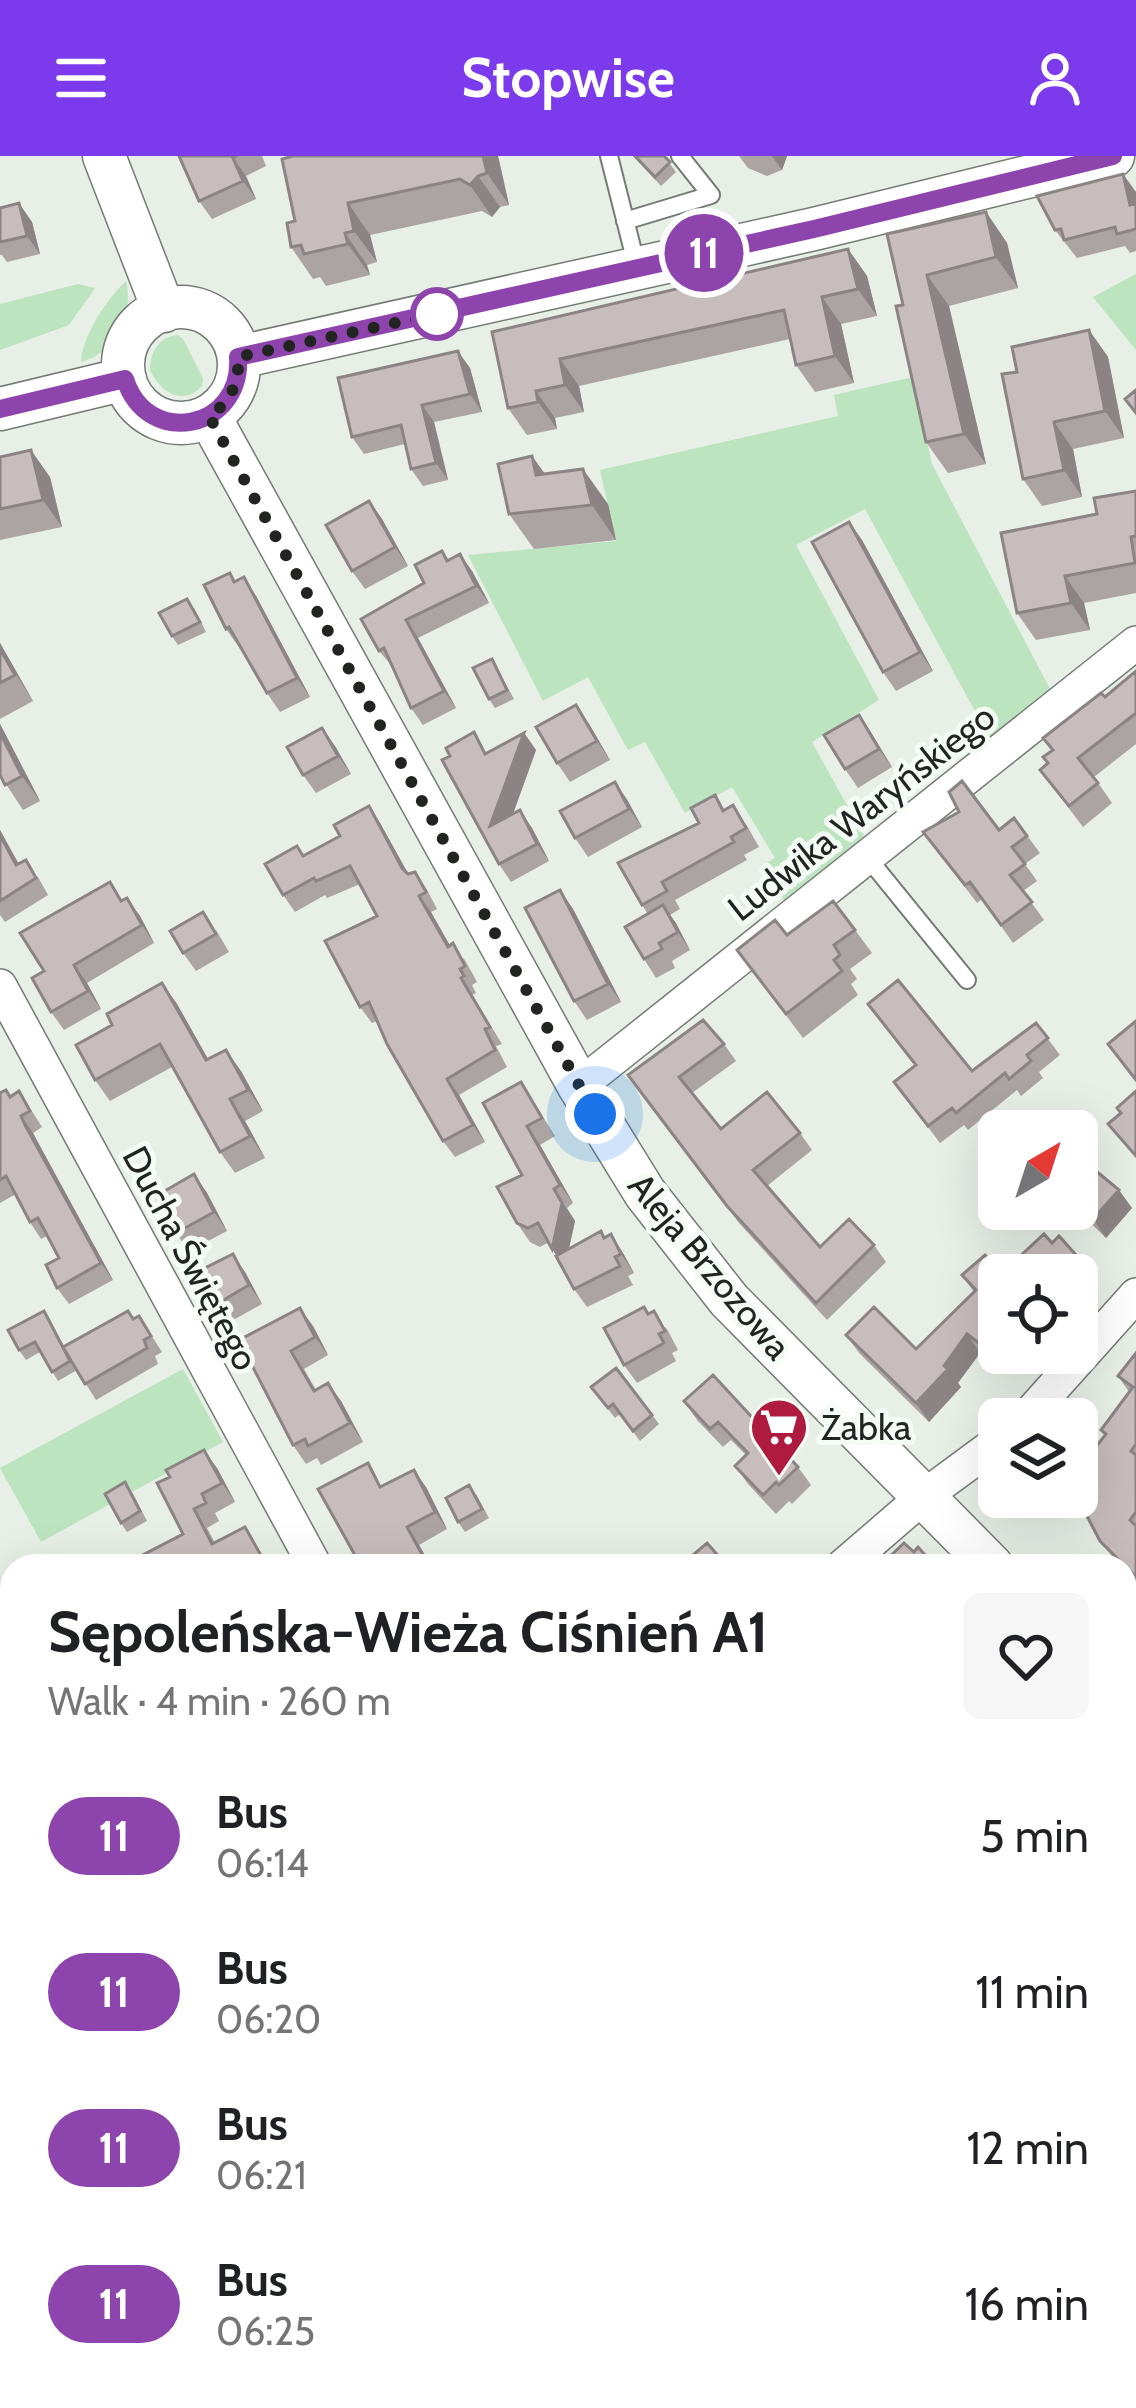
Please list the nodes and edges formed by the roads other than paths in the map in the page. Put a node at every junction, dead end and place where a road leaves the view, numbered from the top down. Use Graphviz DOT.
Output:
graph roads {
  1 [pos="104,156"];
  2 [pos="609,156"];
  3 [pos="680,156"];
  4 [pos="1114,156"];
  5 [pos="626,221"];
  6 [pos="638,268"];
  7 [pos="164,310"];
  8 [pos="238,357"];
  9 [pos="125,379"];
  10 [pos="0,409"];
  11 [pos="209,416"];
  12 [pos="1136,643"];
  13 [pos="867,856"];
  14 [pos="967,980"];
  15 [pos="0,986"];
  16 [pos="579,1087"];
  17 [pos="1136,1295"];
  18 [pos="1044,1398"];
  19 [pos="978,1456"];
  20 [pos="923,1497"];
  21 [pos="308,1554"];
  22 [pos="857,1554"];
  23 [pos="980,1554"];
  1 -- 7 [label="street"];
  2 -- 5 [label="lane"];
  3 -- 5 [label="lane"];
  4 -- 6 [label="street"];
  5 -- 6 [label="lane"];
  6 -- 8 [label="street"];
  7 -- 8 [label="street"];
  7 -- 9 [label="street"];
  8 -- 11 [label="street"];
  9 -- 10 [label="street"];
  9 -- 11 [label="street"];
  11 -- 16 [label="street, Aleja Brzozowa"];
  12 -- 13 [label="street, Ludwika Waryńskiego"];
  13 -- 14 [label="lane"];
  13 -- 16 [label="street, Ludwika Waryńskiego"];
  15 -- 21 [label="street, Ducha Świętego"];
  16 -- 20 [label="street, Aleja Brzozowa"];
  17 -- 18 [label="street"];
  19 -- 20 [label="street"];
  20 -- 22 [label="street"];
  20 -- 23 [label="street, Aleja Brzozowa"];
}
